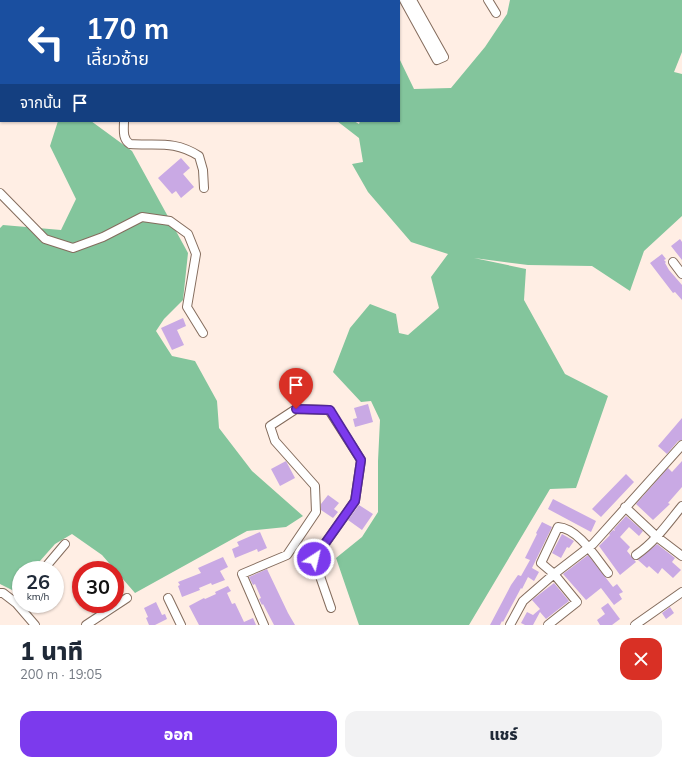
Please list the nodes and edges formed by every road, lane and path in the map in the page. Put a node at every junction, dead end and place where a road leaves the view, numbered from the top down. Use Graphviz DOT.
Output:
graph roads {
  1 [pos="404,0"];
  2 [pos="412,0"];
  3 [pos="488,0"];
  4 [pos="496,13"];
  5 [pos="124,122"];
  6 [pos="204,188"];
  7 [pos="0,193"];
  8 [pos="673,262"];
  9 [pos="682,274"];
  10 [pos="203,332"];
  11 [pos="682,445"];
  12 [pos="682,506"];
  13 [pos="625,507"];
  14 [pos="657,537"];
  15 [pos="65,544"];
  16 [pos="588,547"];
  17 [pos="636,555"];
  18 [pos="682,556"];
  19 [pos="51,561"];
  20 [pos="608,573"];
  21 [pos="554,574"];
  22 [pos="682,592"];
  23 [pos="0,593"];
  24 [pos="12,597"];
  25 [pos="127,598"];
  26 [pos="168,598"];
  27 [pos="331,608"];
  28 [pos="27,613"];
  29 [pos="35,625"];
  30 [pos="86,625"];
  31 [pos="181,625"];
  32 [pos="264,625"];
  33 [pos="510,625"];
  34 [pos="548,625"];
  35 [pos="635,625"];
  1 -- 2 [label="street"];
  3 -- 4 [label="street"];
  5 -- 6 [label="street"];
  7 -- 10 [label="street"];
  8 -- 9 [label="street"];
  11 -- 13 [label="street"];
  12 -- 14 [label="street"];
  13 -- 14 [label="street"];
  13 -- 16 [label="street"];
  14 -- 17 [label="street"];
  14 -- 18 [label="street"];
  15 -- 19 [label="street"];
  16 -- 20 [label="street"];
  16 -- 21 [label="street"];
  16 -- 21 [label="street"];
  21 -- 33 [label="street"];
  21 -- 34 [label="street"];
  22 -- 35 [label="street"];
  23 -- 24 [label="street"];
  25 -- 30 [label="street"];
  26 -- 31 [label="street"];
  27 -- 32 [label="street"];
  28 -- 29 [label="street"];
}
